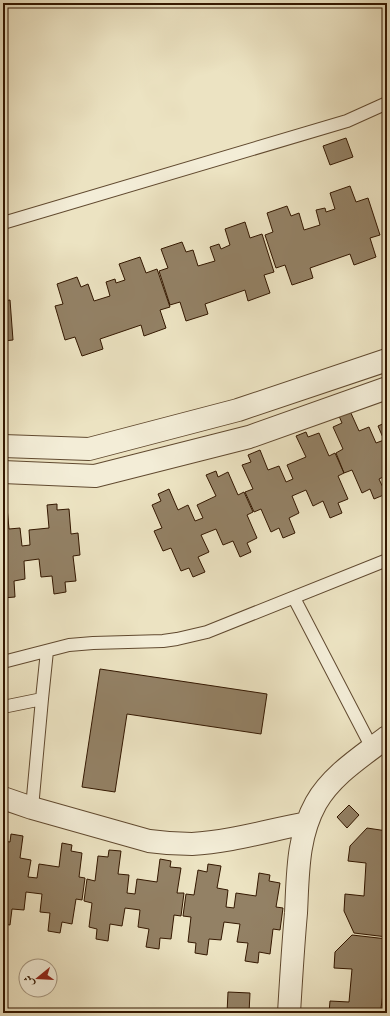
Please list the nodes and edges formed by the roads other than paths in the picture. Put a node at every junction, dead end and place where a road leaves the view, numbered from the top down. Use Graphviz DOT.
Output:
graph roads {
  1 [pos="387,103"];
  2 [pos="3,223"];
  3 [pos="387,360"];
  4 [pos="387,388"];
  5 [pos="3,446"];
  6 [pos="3,472"];
  7 [pos="387,560"];
  8 [pos="294,598"];
  9 [pos="47,651"];
  10 [pos="3,662"];
  11 [pos="42,699"];
  12 [pos="3,706"];
  13 [pos="380,743"];
  14 [pos="3,798"];
  15 [pos="32,808"];
  16 [pos="307,822"];
  17 [pos="289,1013"];
  1 -- 2 [label="lane"];
  3 -- 5 [label="street"];
  4 -- 6 [label="street"];
  7 -- 8 [label="lane"];
  8 -- 9 [label="lane"];
  8 -- 13 [label="lane"];
  9 -- 10 [label="lane"];
  9 -- 11 [label="lane"];
  11 -- 12 [label="lane"];
  11 -- 15 [label="lane"];
  13 -- 16 [label="street"];
  14 -- 15 [label="street"];
  15 -- 16 [label="street"];
  16 -- 17 [label="street"];
}
